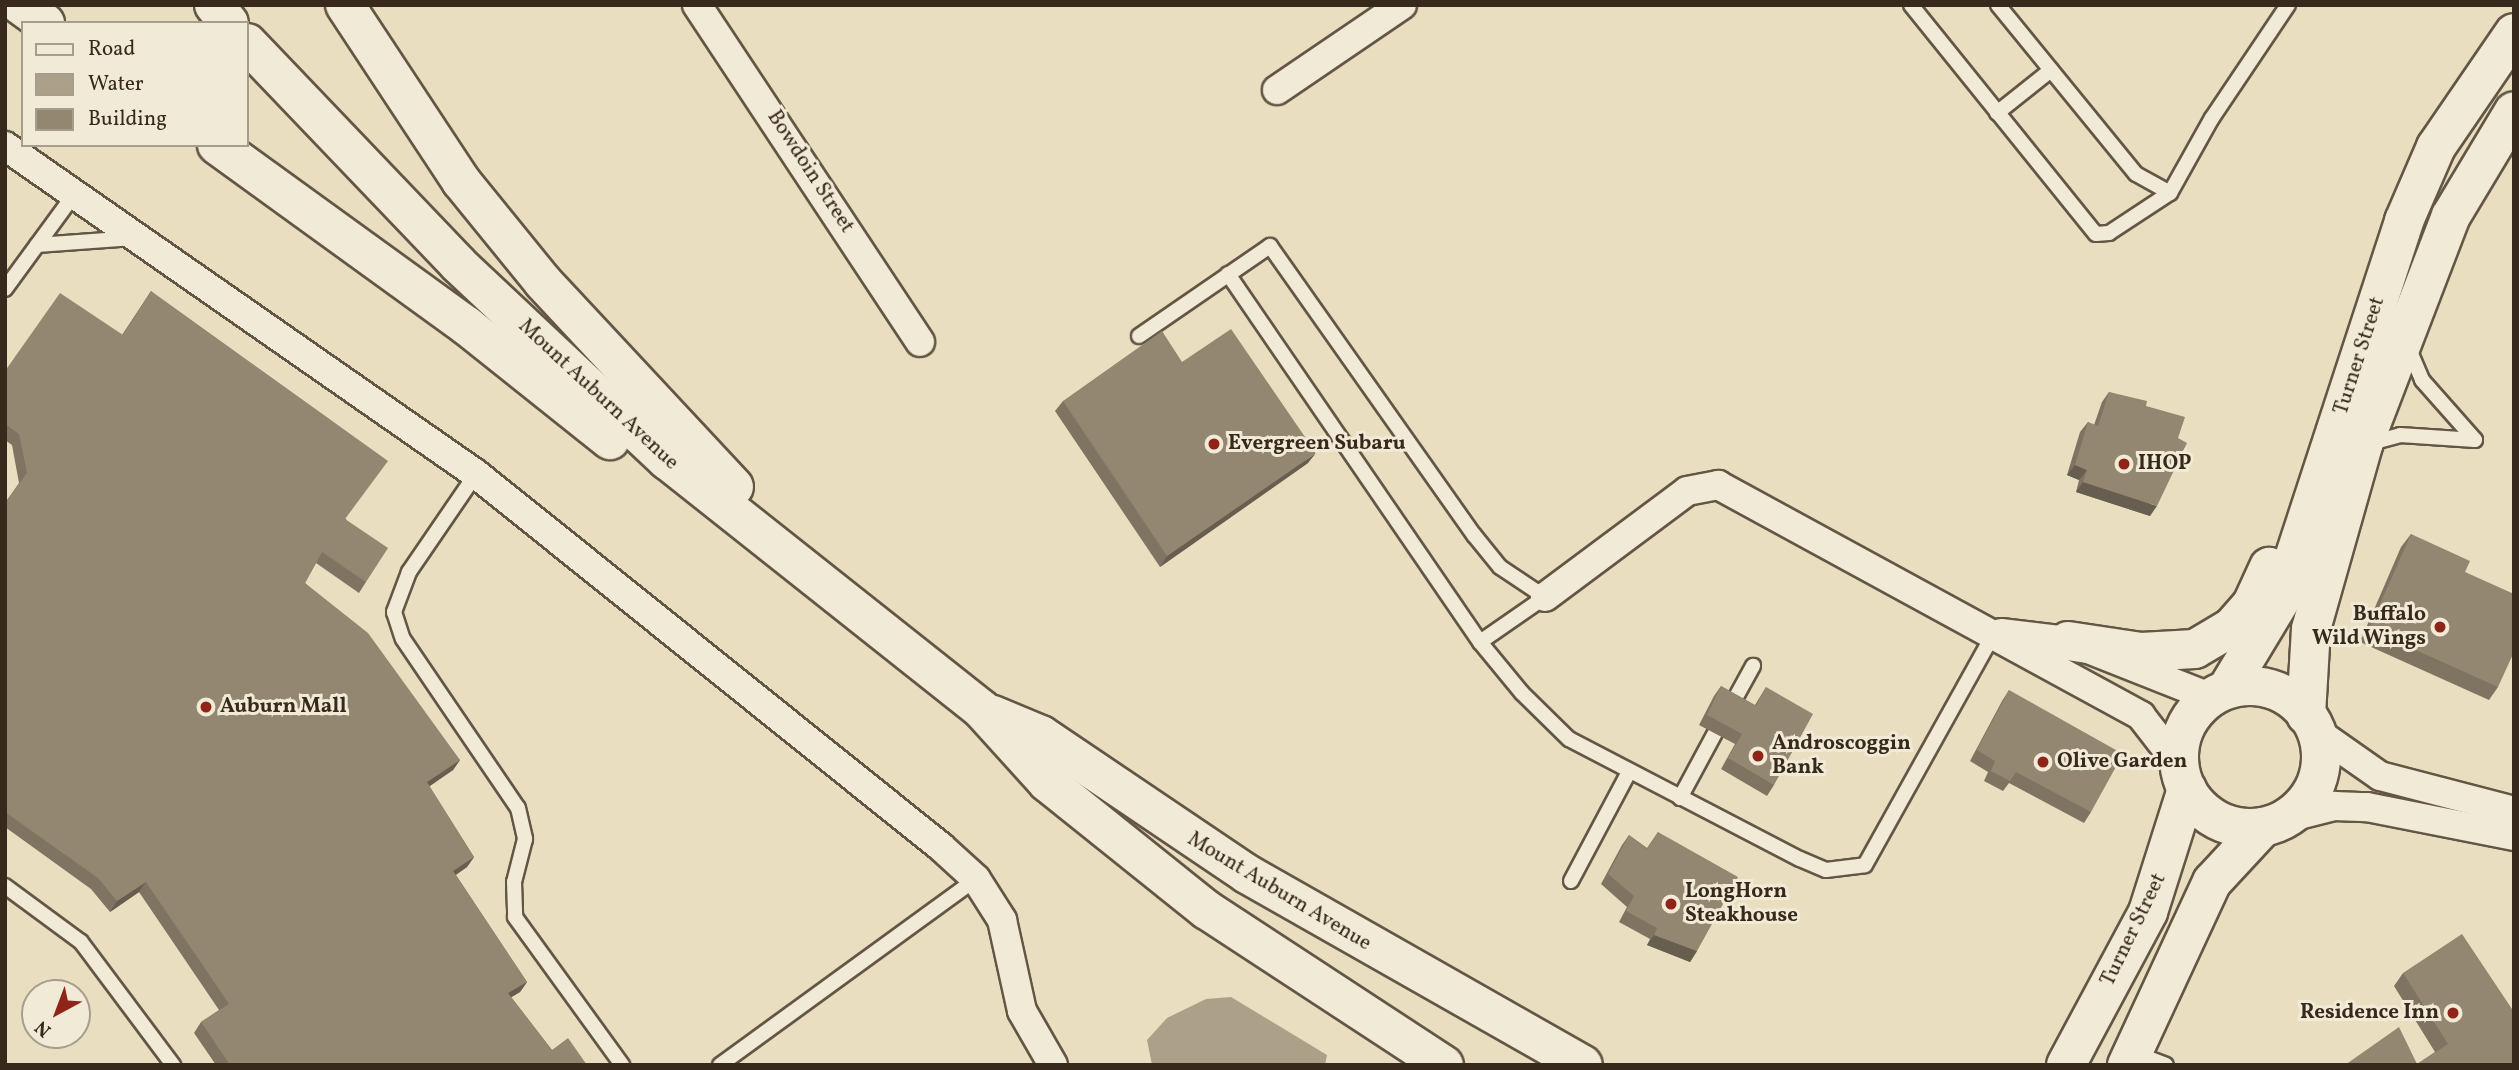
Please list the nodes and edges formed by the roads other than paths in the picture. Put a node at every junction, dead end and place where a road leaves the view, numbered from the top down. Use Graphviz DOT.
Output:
graph roads {
  1 [pos="20,5"];
  2 [pos="214,5"];
  3 [pos="345,5"];
  4 [pos="697,5"];
  5 [pos="1402,5"];
  6 [pos="1911,5"];
  7 [pos="1997,5"];
  8 [pos="2288,5"];
  9 [pos="42,21"];
  10 [pos="227,21"];
  11 [pos="2514,33"];
  12 [pos="248,44"];
  13 [pos="2051,71"];
  14 [pos="1277,90"];
  15 [pos="2514,111"];
  16 [pos="1997,113"];
  17 [pos="5,146"];
  18 [pos="220,147"];
  19 [pos="2170,193"];
  20 [pos="73,196"];
  21 [pos="134,238"];
  22 [pos="37,244"];
  23 [pos="1228,274"];
  24 [pos="2385,278"];
  25 [pos="5,289"];
  26 [pos="2404,331"];
  27 [pos="1139,336"];
  28 [pos="920,342"];
  29 [pos="2363,445"];
  30 [pos="476,474"];
  31 [pos="1545,597"];
  32 [pos="852,610"];
  33 [pos="1995,632"];
  34 [pos="2068,641"];
  35 [pos="1480,642"];
  36 [pos="1753,666"];
  37 [pos="2219,694"];
  38 [pos="1731,706"];
  39 [pos="982,710"];
  40 [pos="2313,725"];
  41 [pos="1715,733"];
  42 [pos="1629,772"];
  43 [pos="2183,777"];
  44 [pos="1680,797"];
  45 [pos="2514,810"];
  46 [pos="2275,822"];
  47 [pos="2514,836"];
  48 [pos="976,878"];
  49 [pos="1571,881"];
  50 [pos="5,886"];
  51 [pos="2142,1060"];
  52 [pos="173,1065"];
  53 [pos="622,1065"];
  54 [pos="720,1065"];
  55 [pos="1052,1065"];
  56 [pos="1444,1065"];
  57 [pos="1583,1065"];
  58 [pos="2066,1065"];
  1 -- 9 [label="main road"];
  2 -- 10 [label="main road"];
  3 -- 32 [label="main road"];
  4 -- 28 [label="street, Bowdoin Street"];
  5 -- 14 [label="street"];
  6 -- 16 [label="lane"];
  7 -- 13 [label="lane"];
  8 -- 19 [label="lane"];
  11 -- 24 [label="main road, Turner Street"];
  12 -- 32 [label="main road, Mount Auburn Avenue"];
  13 -- 16 [label="lane"];
  13 -- 19 [label="lane"];
  15 -- 26 [label="main road, Turner Street"];
  16 -- 19 [label="lane"];
  17 -- 20 [label="street"];
  18 -- 32 [label="main road"];
  20 -- 21 [label="street"];
  20 -- 22 [label="lane"];
  21 -- 22 [label="lane"];
  21 -- 30 [label="street"];
  22 -- 25 [label="lane"];
  23 -- 27 [label="lane"];
  23 -- 31 [label="lane"];
  23 -- 35 [label="lane"];
  24 -- 34 [label="main road"];
  24 -- 37 [label="main road, Turner Street"];
  26 -- 29 [label="main road, Turner Street"];
  26 -- 29 [label="lane"];
  29 -- 40 [label="main road, Turner Street"];
  30 -- 48 [label="street"];
  30 -- 53 [label="lane"];
  31 -- 33 [label="street"];
  31 -- 35 [label="lane"];
  32 -- 39 [label="main road, Mount Auburn Avenue"];
  33 -- 34 [label="street"];
  33 -- 43 [label="street"];
  33 -- 44 [label="lane"];
  34 -- 37 [label="street"];
  35 -- 42 [label="lane"];
  36 -- 38 [label="lane"];
  37 -- 40 [label="main road"];
  37 -- 43 [label="main road"];
  39 -- 56 [label="main road, Mount Auburn Avenue"];
  39 -- 57 [label="main road, Mount Auburn Avenue"];
  40 -- 45 [label="street"];
  40 -- 46 [label="main road"];
  41 -- 44 [label="lane"];
  42 -- 44 [label="lane"];
  42 -- 49 [label="lane"];
  43 -- 46 [label="main road"];
  43 -- 58 [label="main road, Turner Street"];
  46 -- 47 [label="street"];
  46 -- 51 [label="main road"];
  48 -- 54 [label="lane"];
  48 -- 55 [label="street"];
  50 -- 52 [label="lane"];
}
